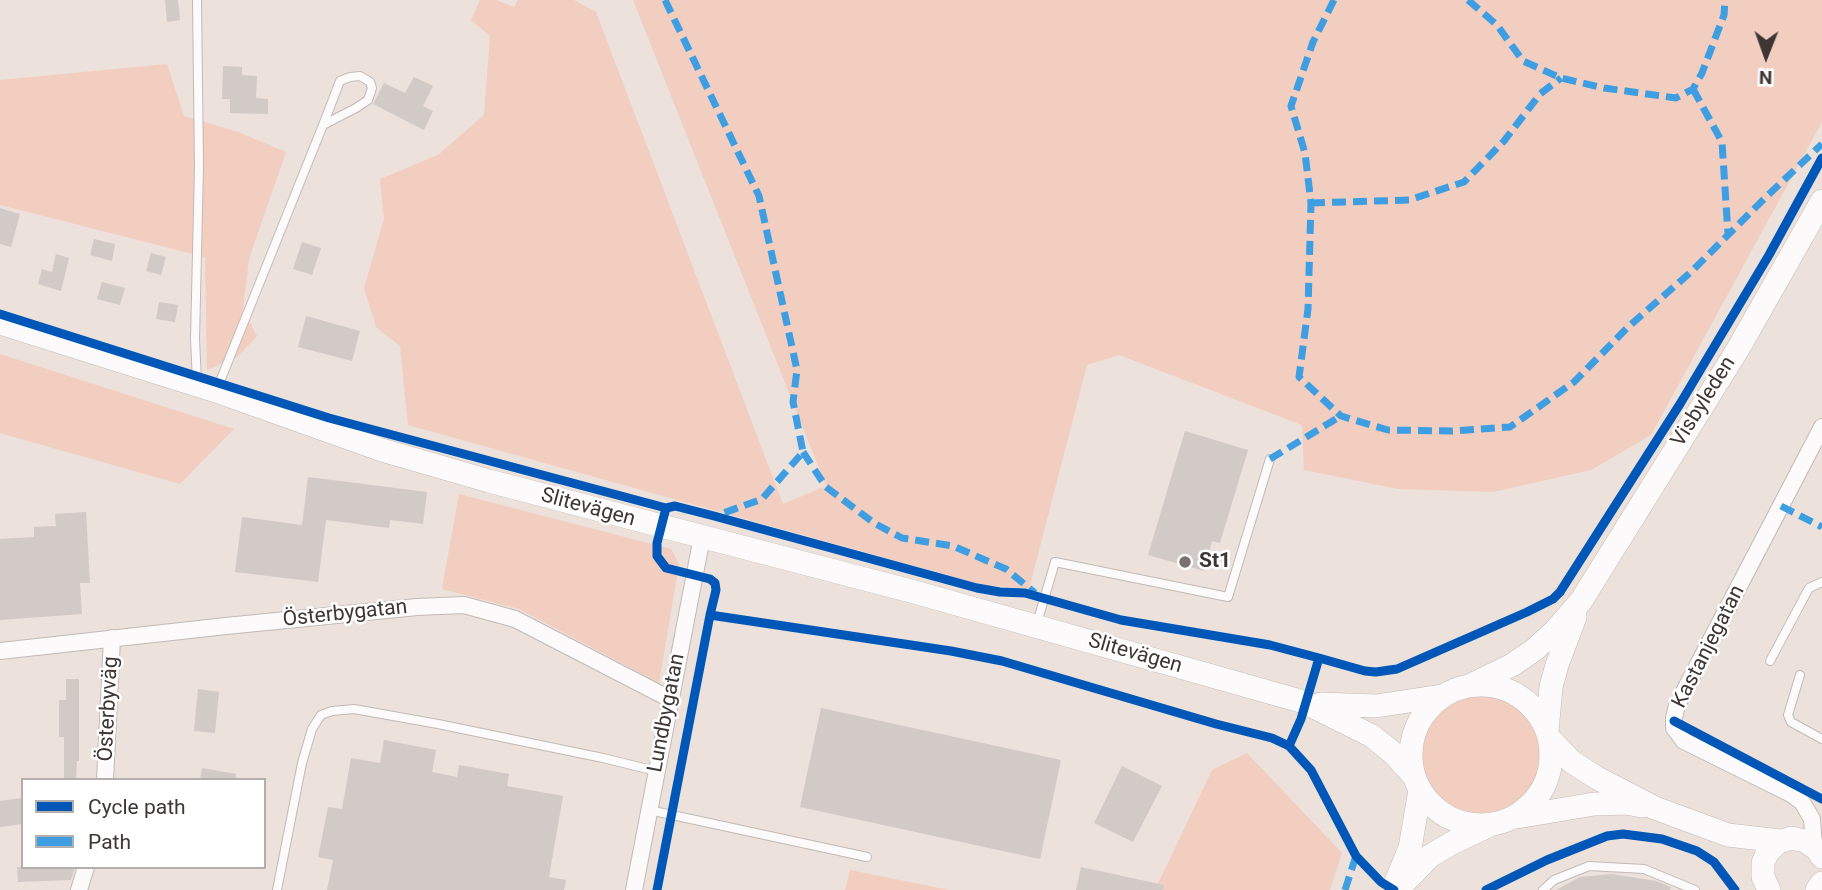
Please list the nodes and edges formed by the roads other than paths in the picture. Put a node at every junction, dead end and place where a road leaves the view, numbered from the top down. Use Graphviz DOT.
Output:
graph roads {
  1 [pos="197,0"];
  2 [pos="323,125"];
  3 [pos="1822,201"];
  4 [pos="0,323"];
  5 [pos="207,388"];
  6 [pos="1822,427"];
  7 [pos="1270,459"];
  8 [pos="702,537"];
  9 [pos="1822,582"];
  10 [pos="1581,601"];
  11 [pos="1036,625"];
  12 [pos="112,638"];
  13 [pos="0,651"];
  14 [pos="1770,661"];
  15 [pos="1800,675"];
  16 [pos="1471,685"];
  17 [pos="1442,696"];
  18 [pos="670,699"];
  19 [pos="1304,702"];
  20 [pos="1548,735"];
  21 [pos="1822,739"];
  22 [pos="656,771"];
  23 [pos="105,778"];
  24 [pos="1417,783"];
  25 [pos="1655,808"];
  26 [pos="1807,808"];
  27 [pos="649,810"];
  28 [pos="1501,822"];
  29 [pos="1728,835"];
  30 [pos="1786,840"];
  31 [pos="1818,852"];
  32 [pos="867,857"];
  33 [pos="85,869"];
  34 [pos="1764,882"];
  35 [pos="1822,883"];
  36 [pos="79,890"];
  37 [pos="277,890"];
  38 [pos="634,890"];
  39 [pos="1392,890"];
  40 [pos="1397,890"];
  41 [pos="1543,890"];
  42 [pos="1695,890"];
  43 [pos="1817,890"];
  1 -- 5 [label="lane"];
  2 -- 2 [label="lane"];
  2 -- 5 [label="lane"];
  3 -- 10 [label="main road, Visbyleden"];
  4 -- 5 [label="main road, Slitevägen"];
  5 -- 8 [label="main road, Slitevägen"];
  6 -- 26 [label="street, Kastanjegatan"];
  7 -- 11 [label="lane"];
  8 -- 11 [label="main road, Slitevägen"];
  8 -- 18 [label="street, Lundbygatan"];
  9 -- 14 [label="lane"];
  10 -- 16 [label="main road, Visbyleden"];
  10 -- 20 [label="main road, Visbyleden"];
  11 -- 19 [label="main road, Slitevägen"];
  12 -- 13 [label="street, Österbygatan"];
  12 -- 18 [label="street, Österbygatan"];
  12 -- 23 [label="street, Österbyväg"];
  15 -- 21 [label="lane"];
  16 -- 17 [label="main road"];
  16 -- 20 [label="main road"];
  17 -- 19 [label="main road, Slitevägen"];
  17 -- 24 [label="main road"];
  18 -- 22 [label="street, Lundbygatan"];
  19 -- 24 [label="main road, Slitevägen"];
  20 -- 25 [label="main road"];
  20 -- 28 [label="main road"];
  22 -- 27 [label="street, Lundbygatan"];
  22 -- 37 [label="lane"];
  24 -- 28 [label="main road"];
  24 -- 39 [label="main road"];
  25 -- 28 [label="main road"];
  25 -- 29 [label="main road"];
  26 -- 30 [label="street"];
  26 -- 31 [label="street"];
  27 -- 32 [label="lane"];
  27 -- 38 [label="street, Lundbygatan"];
  28 -- 40 [label="main road"];
  29 -- 30 [label="main road"];
  29 -- 34 [label="main road"];
  30 -- 31 [label="main road"];
  30 -- 34 [label="main road"];
  33 -- 36 [label="street"];
  35 -- 43 [label="main road"];
  41 -- 42 [label="lane"];
}
